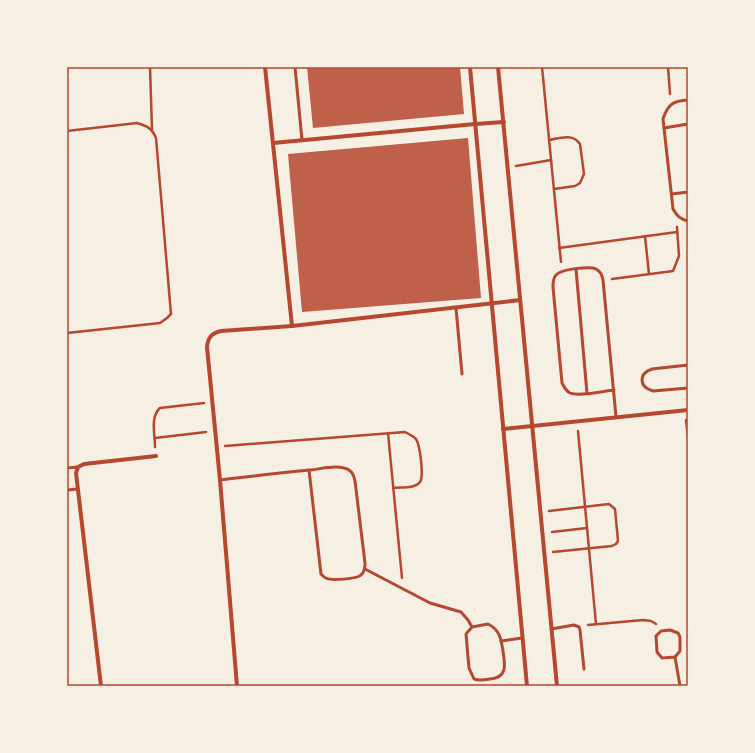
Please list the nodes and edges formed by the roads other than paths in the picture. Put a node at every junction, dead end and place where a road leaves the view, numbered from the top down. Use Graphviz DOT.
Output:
graph roads {
  1 [pos="265,67"];
  2 [pos="295,67"];
  3 [pos="470,67"];
  4 [pos="498,67"];
  5 [pos="688,100"];
  6 [pos="504,122"];
  7 [pos="475,124"];
  8 [pos="688,124"];
  9 [pos="664,128"];
  10 [pos="302,140"];
  11 [pos="273,143"];
  12 [pos="688,192"];
  13 [pos="672,194"];
  14 [pos="688,221"];
  15 [pos="576,269"];
  16 [pos="520,300"];
  17 [pos="491,303"];
  18 [pos="456,308"];
  19 [pos="292,326"];
  20 [pos="688,365"];
  21 [pos="462,374"];
  22 [pos="688,388"];
  23 [pos="614,390"];
  24 [pos="587,393"];
  25 [pos="686,410"];
  26 [pos="616,417"];
  27 [pos="532,426"];
  28 [pos="503,429"];
  29 [pos="156,456"];
  30 [pos="78,467"];
  31 [pos="67,468"];
  32 [pos="309,470"];
  33 [pos="220,480"];
  34 [pos="78,489"];
  35 [pos="67,490"];
  36 [pos="365,569"];
  37 [pos="472,627"];
  38 [pos="551,629"];
  39 [pos="522,638"];
  40 [pos="501,641"];
  41 [pos="675,657"];
  42 [pos="584,669"];
  43 [pos="101,686"];
  44 [pos="236,686"];
  45 [pos="527,686"];
  46 [pos="557,686"];
  47 [pos="680,686"];
  1 -- 11 [label="street"];
  2 -- 10 [label="lane"];
  3 -- 7 [label="street"];
  4 -- 6 [label="street"];
  5 -- 9 [label="lane"];
  6 -- 7 [label="street"];
  6 -- 16 [label="street"];
  7 -- 10 [label="street"];
  7 -- 17 [label="street"];
  8 -- 9 [label="lane"];
  9 -- 13 [label="lane"];
  10 -- 11 [label="street"];
  11 -- 19 [label="street"];
  12 -- 13 [label="lane"];
  13 -- 14 [label="lane"];
  15 -- 23 [label="lane"];
  15 -- 24 [label="lane"];
  15 -- 24 [label="lane"];
  16 -- 17 [label="street"];
  16 -- 27 [label="street"];
  17 -- 18 [label="street"];
  17 -- 28 [label="street"];
  18 -- 19 [label="street"];
  18 -- 21 [label="lane"];
  19 -- 33 [label="street"];
  20 -- 22 [label="lane"];
  23 -- 24 [label="lane"];
  23 -- 26 [label="lane"];
  25 -- 26 [label="street"];
  26 -- 27 [label="street"];
  27 -- 28 [label="street"];
  27 -- 38 [label="street"];
  28 -- 39 [label="street"];
  29 -- 30 [label="street"];
  30 -- 31 [label="lane"];
  30 -- 34 [label="street"];
  32 -- 33 [label="lane"];
  32 -- 36 [label="lane"];
  32 -- 36 [label="lane"];
  33 -- 44 [label="street"];
  34 -- 35 [label="lane"];
  34 -- 43 [label="street"];
  36 -- 37 [label="lane"];
  37 -- 40 [label="lane"];
  37 -- 40 [label="lane"];
  38 -- 42 [label="lane"];
  38 -- 46 [label="street"];
  39 -- 40 [label="lane"];
  39 -- 45 [label="street"];
  41 -- 41 [label="lane"];
  41 -- 47 [label="lane"];
}
